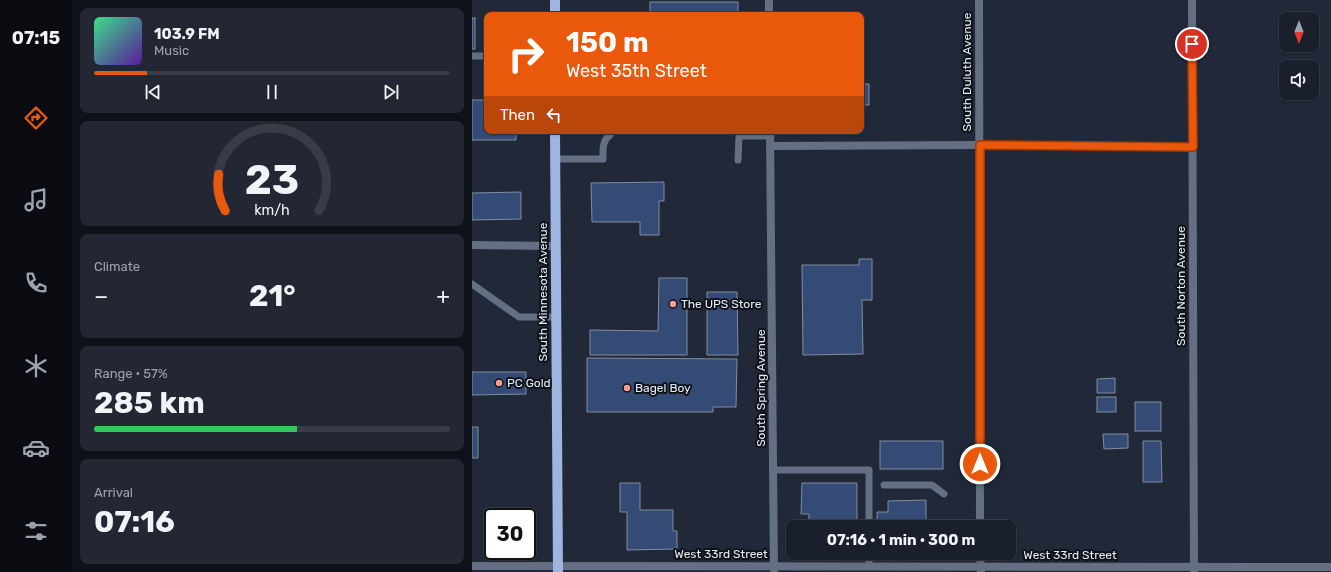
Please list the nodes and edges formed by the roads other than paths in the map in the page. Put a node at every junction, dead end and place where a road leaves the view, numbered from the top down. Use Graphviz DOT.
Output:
graph roads {
  1 [pos="555,0"];
  2 [pos="769,0"];
  3 [pos="979,0"];
  4 [pos="1192,0"];
  5 [pos="555,12"];
  6 [pos="769,12"];
  7 [pos="472,56"];
  8 [pos="484,56"];
  9 [pos="555,134"];
  10 [pos="770,134"];
  11 [pos="610,135"];
  12 [pos="980,145"];
  13 [pos="770,146"];
  14 [pos="1193,147"];
  15 [pos="556,159"];
  16 [pos="738,160"];
  17 [pos="472,245"];
  18 [pos="556,246"];
  19 [pos="472,284"];
  20 [pos="556,317"];
  21 [pos="773,470"];
  22 [pos="884,484"];
  23 [pos="944,494"];
  24 [pos="869,520"];
  25 [pos="980,520"];
  26 [pos="472,566"];
  27 [pos="1331,567"];
  28 [pos="866,568"];
  29 [pos="558,569"];
  30 [pos="664,569"];
  31 [pos="774,569"];
  32 [pos="980,569"];
  33 [pos="1194,569"];
  34 [pos="1300,569"];
  1 -- 5 [label="main road"];
  2 -- 6 [label="street"];
  3 -- 12 [label="street, South Duluth Avenue"];
  4 -- 14 [label="street, South Norton Avenue"];
  7 -- 8 [label="lane"];
  9 -- 15 [label="main road, South Minnesota Avenue"];
  10 -- 13 [label="street, South Spring Avenue"];
  10 -- 16 [label="lane"];
  11 -- 15 [label="lane"];
  12 -- 13 [label="street"];
  12 -- 14 [label="street"];
  12 -- 25 [label="street, South Duluth Avenue"];
  13 -- 21 [label="street, South Spring Avenue"];
  14 -- 33 [label="street, South Norton Avenue"];
  15 -- 18 [label="main road, South Minnesota Avenue"];
  17 -- 18 [label="street"];
  18 -- 20 [label="main road, South Minnesota Avenue"];
  19 -- 20 [label="lane"];
  20 -- 29 [label="main road, South Minnesota Avenue"];
  21 -- 24 [label="lane"];
  21 -- 31 [label="street, South Spring Avenue"];
  22 -- 23 [label="lane"];
  26 -- 29 [label="street, West 33rd Street"];
  27 -- 34 [label="street, West 33rd Street"];
  28 -- 31 [label="street, West 33rd Street"];
  28 -- 32 [label="street, West 33rd Street"];
  29 -- 30 [label="street, West 33rd Street"];
  30 -- 31 [label="street, West 33rd Street"];
  32 -- 33 [label="street, West 33rd Street"];
  33 -- 34 [label="street, West 33rd Street"];
}
